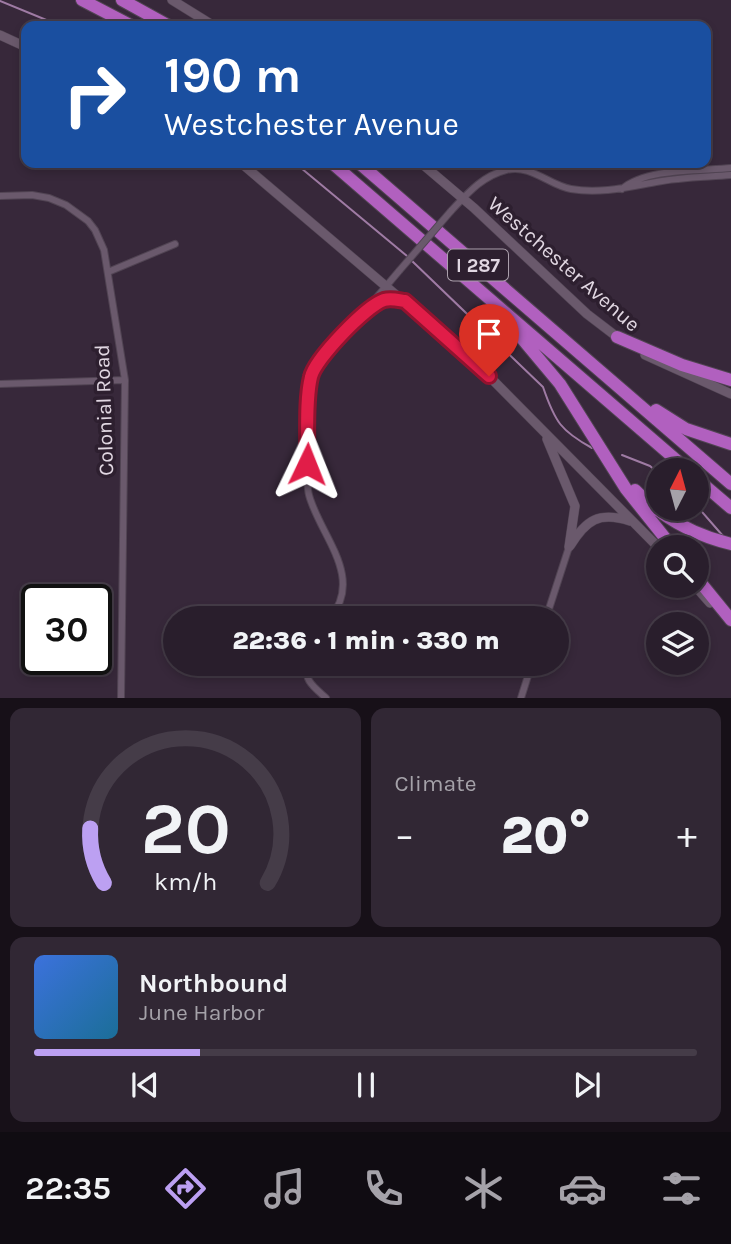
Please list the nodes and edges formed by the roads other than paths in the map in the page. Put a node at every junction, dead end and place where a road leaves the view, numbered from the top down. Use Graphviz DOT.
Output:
graph roads {
  1 [pos="82,0"];
  2 [pos="122,0"];
  3 [pos="172,0"];
  4 [pos="122,21"];
  5 [pos="160,21"];
  6 [pos="206,21"];
  7 [pos="0,35"];
  8 [pos="21,45"];
  9 [pos="247,168"];
  10 [pos="338,168"];
  11 [pos="365,168"];
  12 [pos="427,168"];
  13 [pos="731,168"];
  14 [pos="731,175"];
  15 [pos="622,189"];
  16 [pos="0,196"];
  17 [pos="463,198"];
  18 [pos="175,244"];
  19 [pos="108,272"];
  20 [pos="465,278"];
  21 [pos="386,285"];
  22 [pos="405,301"];
  23 [pos="366,309"];
  24 [pos="617,337"];
  25 [pos="596,368"];
  26 [pos="125,380"];
  27 [pos="731,380"];
  28 [pos="0,384"];
  29 [pos="731,394"];
  30 [pos="539,426"];
  31 [pos="589,428"];
  32 [pos="731,444"];
  33 [pos="673,458"];
  34 [pos="731,484"];
  35 [pos="709,489"];
  36 [pos="731,508"];
  37 [pos="634,522"];
  38 [pos="646,535"];
  39 [pos="663,535"];
  40 [pos="731,544"];
  41 [pos="569,547"];
  42 [pos="709,593"];
  43 [pos="705,598"];
  44 [pos="338,606"];
  45 [pos="550,606"];
  46 [pos="731,620"];
  47 [pos="731,628"];
  48 [pos="306,676"];
  49 [pos="528,676"];
  50 [pos="121,698"];
  51 [pos="326,698"];
  52 [pos="521,698"];
  1 -- 4 [label="highway"];
  2 -- 5 [label="highway"];
  3 -- 6 [label="main road"];
  7 -- 8 [label="main road"];
  9 -- 21 [label="main road"];
  10 -- 20 [label="highway, I 287"];
  11 -- 25 [label="highway, I 287"];
  12 -- 17 [label="main road, Westchester Avenue"];
  13 -- 15 [label="street"];
  14 -- 15 [label="street"];
  15 -- 17 [label="street"];
  16 -- 19 [label="street, Colonial Road"];
  17 -- 21 [label="street, bridge"];
  17 -- 24 [label="main road, Westchester Avenue"];
  18 -- 19 [label="street"];
  19 -- 26 [label="street, Colonial Road"];
  20 -- 31 [label="highway"];
  20 -- 33 [label="highway, I 287"];
  21 -- 22 [label="main road"];
  21 -- 23 [label="street"];
  22 -- 23 [label="street"];
  22 -- 30 [label="main road"];
  23 -- 44 [label="street"];
  24 -- 27 [label="highway"];
  24 -- 29 [label="main road, Westchester Avenue"];
  25 -- 32 [label="highway"];
  25 -- 34 [label="highway, I 287"];
  26 -- 28 [label="street"];
  26 -- 50 [label="street, Colonial Road"];
  30 -- 37 [label="main road"];
  30 -- 41 [label="main road"];
  31 -- 39 [label="highway"];
  31 -- 40 [label="highway"];
  35 -- 36 [label="highway"];
  37 -- 38 [label="main road"];
  37 -- 41 [label="main road"];
  41 -- 45 [label="street"];
  42 -- 46 [label="highway"];
  43 -- 47 [label="main road"];
  48 -- 51 [label="street"];
  49 -- 52 [label="street"];
}
